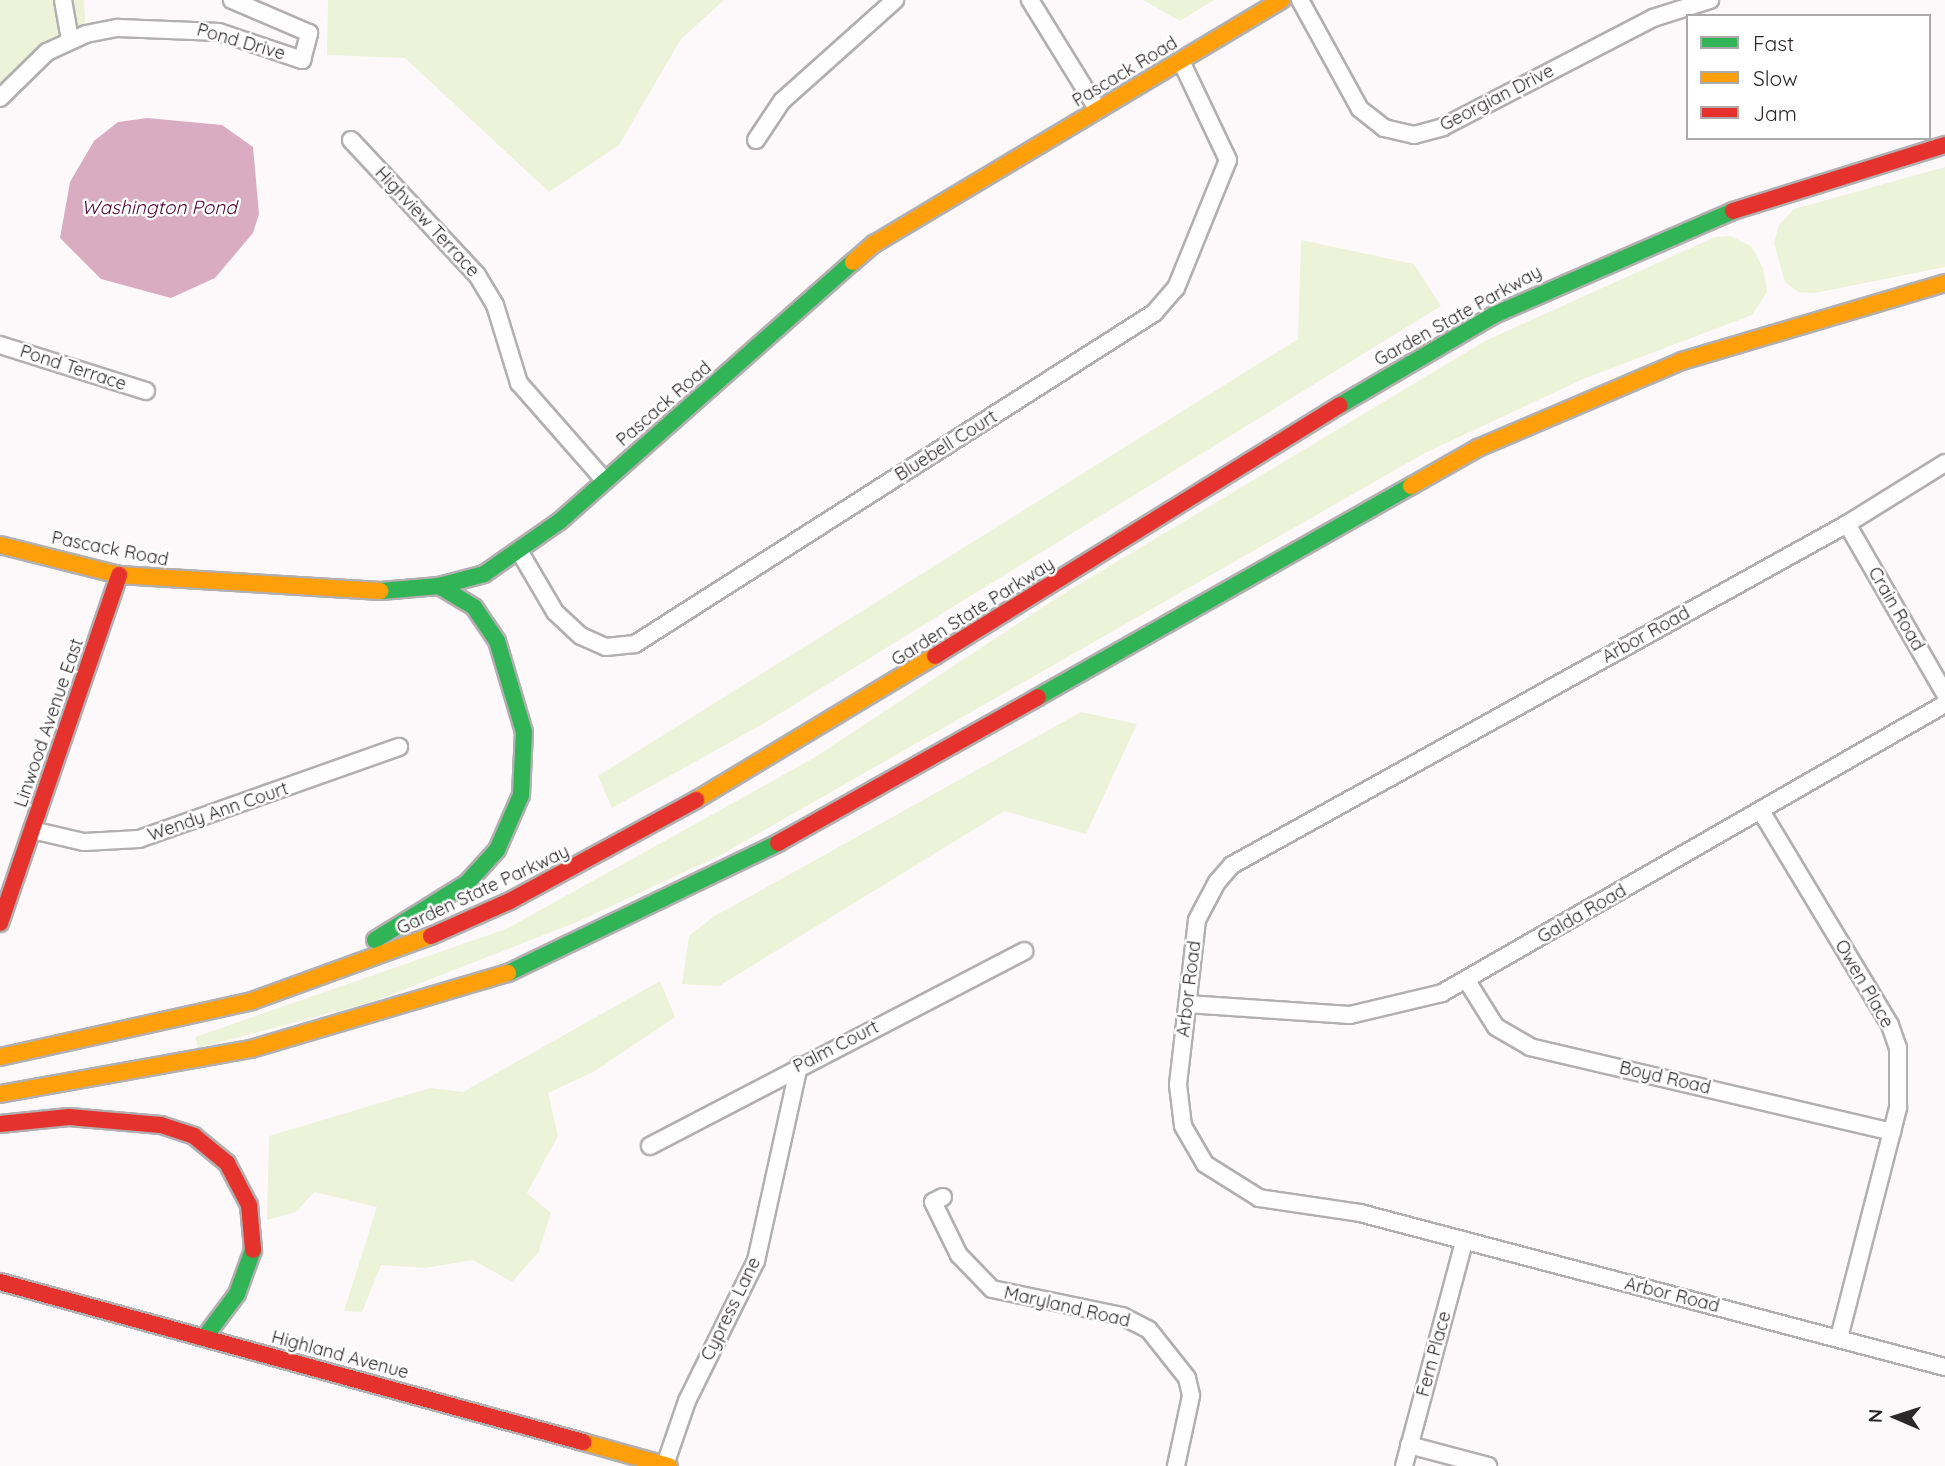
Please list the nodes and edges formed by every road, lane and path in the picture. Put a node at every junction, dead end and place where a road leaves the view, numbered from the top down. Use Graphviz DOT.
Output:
graph roads {
  1 [pos="63,0"];
  2 [pos="232,0"];
  3 [pos="895,0"];
  4 [pos="1030,0"];
  5 [pos="1282,0"];
  6 [pos="1300,0"];
  7 [pos="1710,0"];
  8 [pos="70,39"];
  9 [pos="1181,61"];
  10 [pos="0,98"];
  11 [pos="1098,110"];
  12 [pos="351,140"];
  13 [pos="756,140"];
  14 [pos="1945,143"];
  15 [pos="1945,283"];
  16 [pos="0,345"];
  17 [pos="146,391"];
  18 [pos="1945,463"];
  19 [pos="605,481"];
  20 [pos="1847,524"];
  21 [pos="0,545"];
  22 [pos="521,554"];
  23 [pos="119,575"];
  24 [pos="439,586"];
  25 [pos="1945,694"];
  26 [pos="1945,704"];
  27 [pos="399,747"];
  28 [pos="1760,811"];
  29 [pos="32,830"];
  30 [pos="0,923"];
  31 [pos="1024,951"];
  32 [pos="496,978"];
  33 [pos="1467,981"];
  34 [pos="1187,1004"];
  35 [pos="199,1016"];
  36 [pos="0,1057"];
  37 [pos="799,1066"];
  38 [pos="148,1087"];
  39 [pos="0,1094"];
  40 [pos="77,1101"];
  41 [pos="0,1113"];
  42 [pos="0,1124"];
  43 [pos="1892,1132"];
  44 [pos="650,1146"];
  45 [pos="943,1197"];
  46 [pos="1464,1242"];
  47 [pos="0,1282"];
  48 [pos="204,1338"];
  49 [pos="1839,1338"];
  50 [pos="1945,1367"];
  51 [pos="1409,1446"];
  52 [pos="667,1465"];
  53 [pos="1176,1466"];
  54 [pos="1404,1466"];
  55 [pos="1488,1466"];
  1 -- 8 [label="street"];
  2 -- 8 [label="street, Pond Drive"];
  3 -- 13 [label="street"];
  4 -- 11 [label="street"];
  5 -- 9 [label="main road, Pascack Road"];
  6 -- 7 [label="street, Georgian Drive"];
  8 -- 10 [label="street, Pond Drive"];
  9 -- 11 [label="main road, Pascack Road"];
  9 -- 22 [label="street, Bluebell Court"];
  11 -- 19 [label="main road, Pascack Road"];
  12 -- 19 [label="street, Highview Terrace"];
  14 -- 35 [label="main road, Garden State Parkway"];
  15 -- 32 [label="main road"];
  16 -- 17 [label="street, Pond Terrace"];
  18 -- 20 [label="street, Arbor Road"];
  19 -- 22 [label="main road, Pascack Road"];
  20 -- 25 [label="street, Crain Road"];
  20 -- 34 [label="street, Arbor Road"];
  21 -- 23 [label="main road, Pascack Road"];
  22 -- 24 [label="main road, Pascack Road"];
  23 -- 24 [label="main road, Pascack Road"];
  23 -- 29 [label="main road, Linwood Avenue East"];
  24 -- 35 [label="main road"];
  26 -- 28 [label="street, Galda Road"];
  27 -- 29 [label="street, Wendy Ann Court"];
  28 -- 33 [label="street, Galda Road"];
  28 -- 43 [label="street, Owen Place"];
  29 -- 30 [label="main road, Linwood Avenue East"];
  31 -- 37 [label="street, Palm Court"];
  32 -- 38 [label="main road"];
  32 -- 39 [label="main road"];
  33 -- 34 [label="street, Galda Road"];
  33 -- 43 [label="street, Boyd Road"];
  34 -- 46 [label="street, Arbor Road"];
  35 -- 36 [label="main road, Garden State Parkway"];
  37 -- 44 [label="street, Palm Court"];
  37 -- 52 [label="street, Cypress Lane"];
  40 -- 41 [label="main road"];
  42 -- 48 [label="main road"];
  43 -- 49 [label="street, Owen Place"];
  45 -- 53 [label="street, Maryland Road"];
  46 -- 49 [label="street, Arbor Road"];
  46 -- 51 [label="street, Fern Place"];
  47 -- 48 [label="main road, Highland Avenue"];
  48 -- 52 [label="main road, Highland Avenue"];
  49 -- 50 [label="street, Arbor Road"];
  51 -- 54 [label="street, Fern Place"];
  51 -- 55 [label="street"];
}
